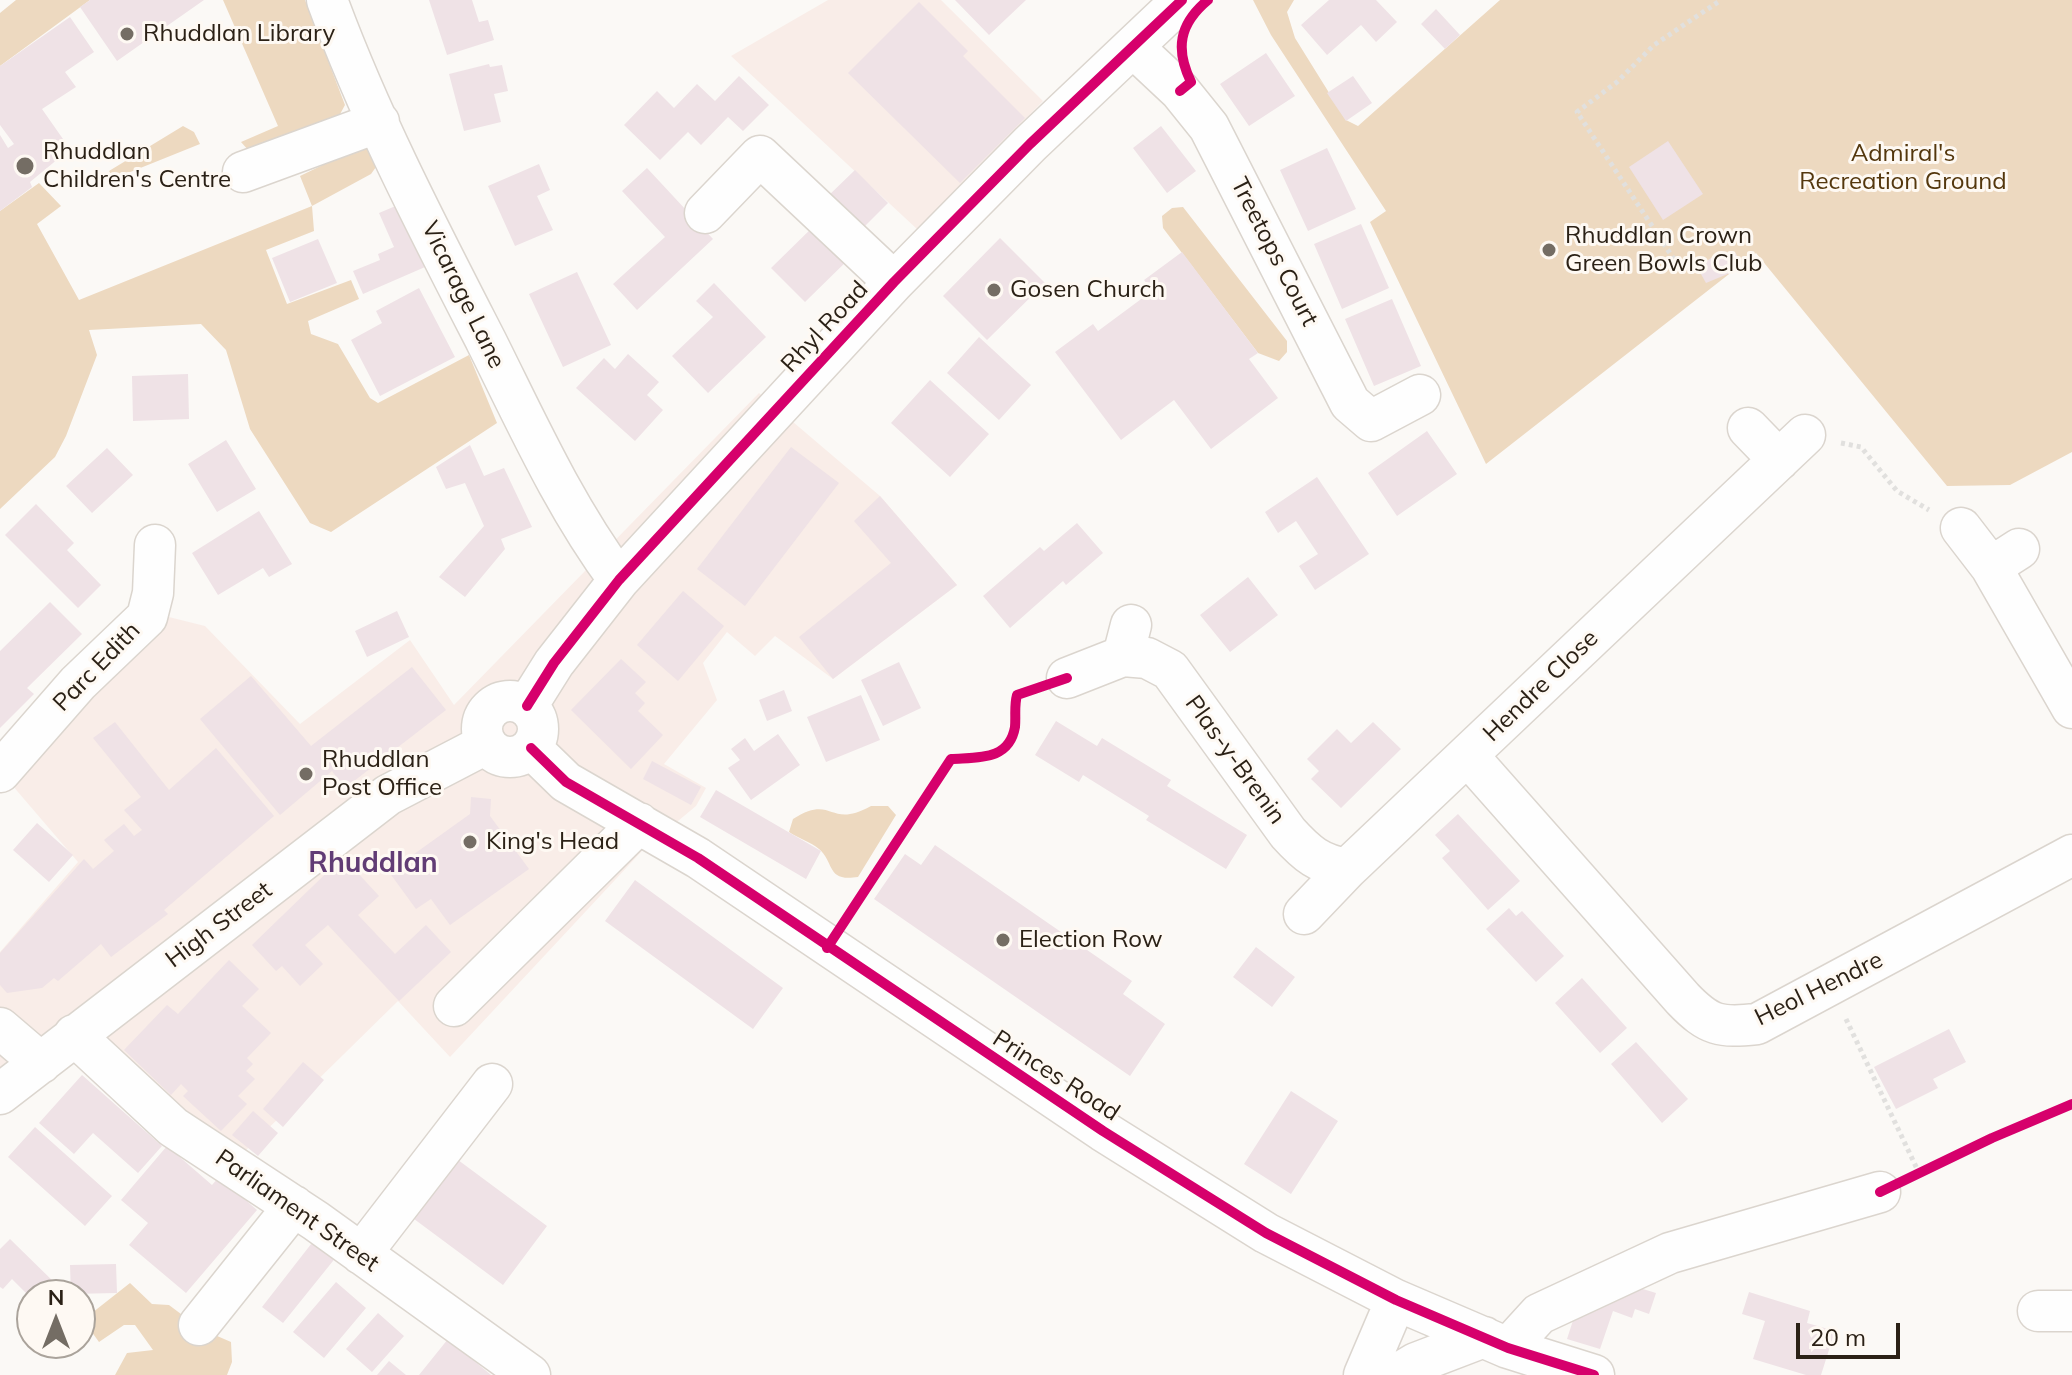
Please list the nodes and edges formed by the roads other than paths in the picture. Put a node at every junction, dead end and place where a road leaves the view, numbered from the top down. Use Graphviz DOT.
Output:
graph roads {
  1 [pos="1182,0"];
  2 [pos="332,1"];
  3 [pos="1133,47"];
  4 [pos="379,122"];
  5 [pos="243,172"];
  6 [pos="705,213"];
  7 [pos="894,282"];
  8 [pos="1420,395"];
  9 [pos="1748,428"];
  10 [pos="1961,528"];
  11 [pos="155,545"];
  12 [pos="619,580"];
  13 [pos="1067,678"];
  14 [pos="527,706"];
  15 [pos="2072,708"];
  16 [pos="486,744"];
  17 [pos="531,748"];
  18 [pos="1468,756"];
  19 [pos="0,772"];
  20 [pos="639,823"];
  21 [pos="2072,855"];
  22 [pos="1347,869"];
  23 [pos="1304,914"];
  24 [pos="454,1006"];
  25 [pos="0,1028"];
  26 [pos="74,1035"];
  27 [pos="41,1063"];
  28 [pos="492,1084"];
  29 [pos="0,1094"];
  30 [pos="1880,1192"];
  31 [pos="294,1206"];
  32 [pos="361,1254"];
  33 [pos="1396,1300"];
  34 [pos="199,1325"];
  35 [pos="1496,1342"];
  36 [pos="530,1375"];
  37 [pos="1364,1375"];
  38 [pos="1396,1375"];
  39 [pos="1594,1375"];
  1 -- 3 [label="street, Rhyl Road"];
  2 -- 4 [label="street, Vicarage Lane"];
  3 -- 7 [label="street, Rhyl Road"];
  3 -- 8 [label="street, Treetops Court"];
  4 -- 5 [label="street"];
  4 -- 12 [label="street, Vicarage Lane"];
  6 -- 7 [label="street"];
  7 -- 12 [label="street, Rhyl Road"];
  9 -- 18 [label="street, Hendre Close"];
  10 -- 15 [label="street"];
  11 -- 19 [label="street, Parc Edith"];
  12 -- 14 [label="street, Rhyl Road"];
  13 -- 22 [label="street, Plas-y-Brenin"];
  14 -- 16 [label="street"];
  14 -- 17 [label="street"];
  16 -- 17 [label="street"];
  16 -- 26 [label="street, High Street"];
  17 -- 20 [label="street, Princes Road"];
  18 -- 21 [label="street, Heol Hendre"];
  18 -- 22 [label="street, Hendre Close"];
  20 -- 24 [label="street"];
  20 -- 33 [label="street, Princes Road"];
  22 -- 23 [label="street, Hendre Close"];
  25 -- 27 [label="street"];
  26 -- 27 [label="street, High Street"];
  26 -- 31 [label="street, Parliament Street"];
  27 -- 29 [label="street, High Street"];
  28 -- 32 [label="street"];
  30 -- 35 [label="street"];
  31 -- 32 [label="street, Parliament Street"];
  31 -- 34 [label="street"];
  32 -- 36 [label="street, Parliament Street"];
  33 -- 35 [label="street, Princes Road"];
  33 -- 37 [label="street"];
  35 -- 38 [label="street"];
  35 -- 39 [label="street, Princes Road"];
}
